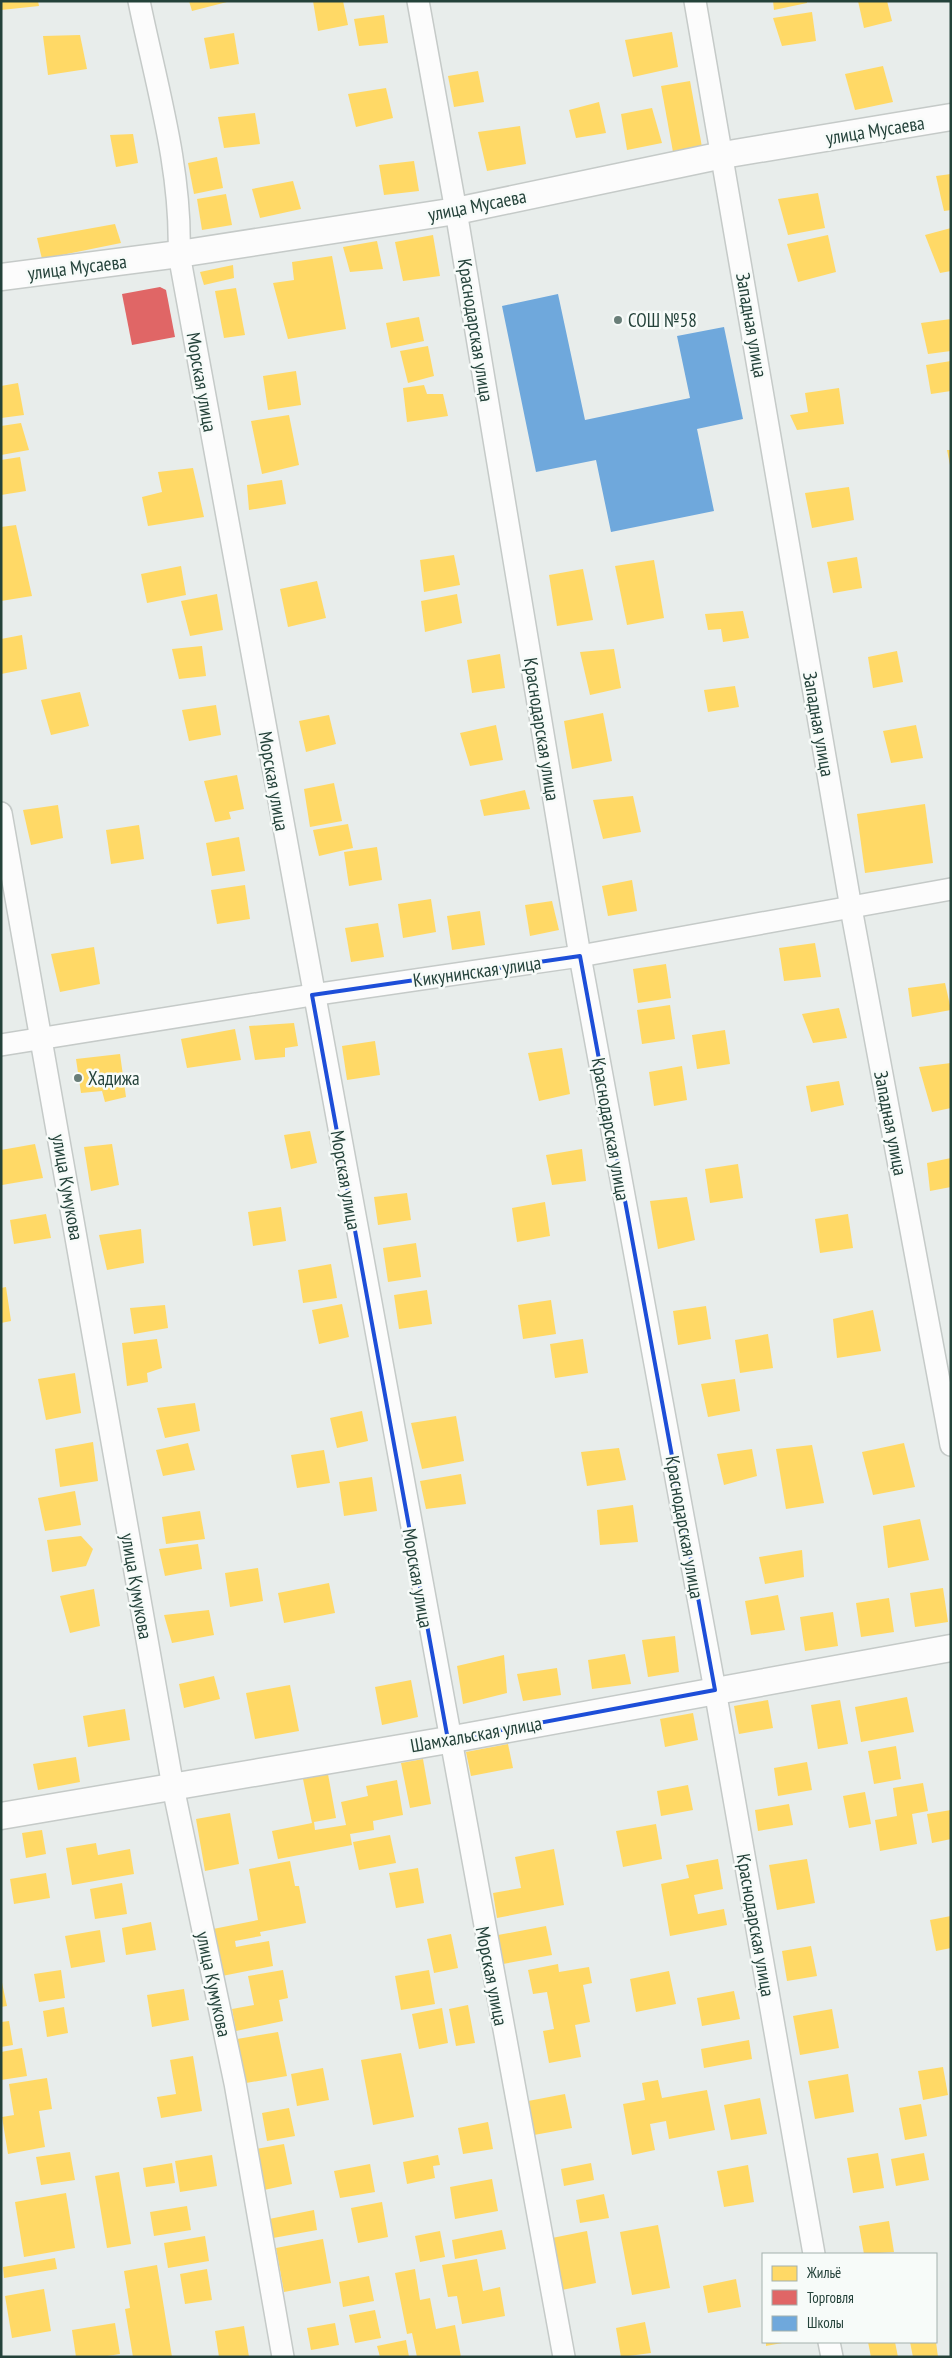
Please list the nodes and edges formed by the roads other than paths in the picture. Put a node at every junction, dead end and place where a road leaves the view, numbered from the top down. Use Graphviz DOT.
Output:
graph roads {
  1 [pos="139,1"];
  2 [pos="418,1"];
  3 [pos="695,1"];
  4 [pos="951,117"];
  5 [pos="723,155"];
  6 [pos="456,210"];
  7 [pos="179,254"];
  8 [pos="1,277"];
  9 [pos="1,813"];
  10 [pos="951,889"];
  11 [pos="851,908"];
  12 [pos="580,956"];
  13 [pos="312,995"];
  14 [pos="42,1039"];
  15 [pos="1,1045"];
  16 [pos="951,1445"];
  17 [pos="951,1648"];
  18 [pos="715,1690"];
  19 [pos="448,1740"];
  20 [pos="172,1787"];
  21 [pos="1,1816"];
  22 [pos="814,2253"];
  23 [pos="829,2343"];
  24 [pos="283,2357"];
  25 [pos="564,2357"];
  26 [pos="832,2357"];
  1 -- 7 [label="street, Морская улица"];
  2 -- 6 [label="street, Краснодарская улица"];
  3 -- 5 [label="street, Западная улица"];
  4 -- 5 [label="street, улица Мусаева"];
  5 -- 6 [label="street, улица Мусаева"];
  5 -- 11 [label="street, Западная улица"];
  6 -- 7 [label="street, улица Мусаева"];
  6 -- 12 [label="street, Краснодарская улица"];
  7 -- 8 [label="street, улица Мусаева"];
  7 -- 13 [label="street, Морская улица"];
  9 -- 14 [label="street, улица Кумукова"];
  10 -- 11 [label="street, Кикунинская улица"];
  11 -- 12 [label="street, Кикунинская улица"];
  11 -- 16 [label="street, Западная улица"];
  12 -- 13 [label="street, Кикунинская улица"];
  12 -- 18 [label="street, Краснодарская улица"];
  13 -- 14 [label="street, Кикунинская улица"];
  13 -- 19 [label="street, Морская улица"];
  14 -- 15 [label="street, Кикунинская улица"];
  14 -- 20 [label="street, улица Кумукова"];
  17 -- 18 [label="street, Шамхальская улица"];
  18 -- 19 [label="street, Шамхальская улица"];
  18 -- 22 [label="street, Краснодарская улица"];
  19 -- 20 [label="street, Шамхальская улица"];
  19 -- 25 [label="street, Морская улица"];
  20 -- 21 [label="street, Шамхальская улица"];
  20 -- 24 [label="street, улица Кумукова"];
  23 -- 26 [label="street"];
}
